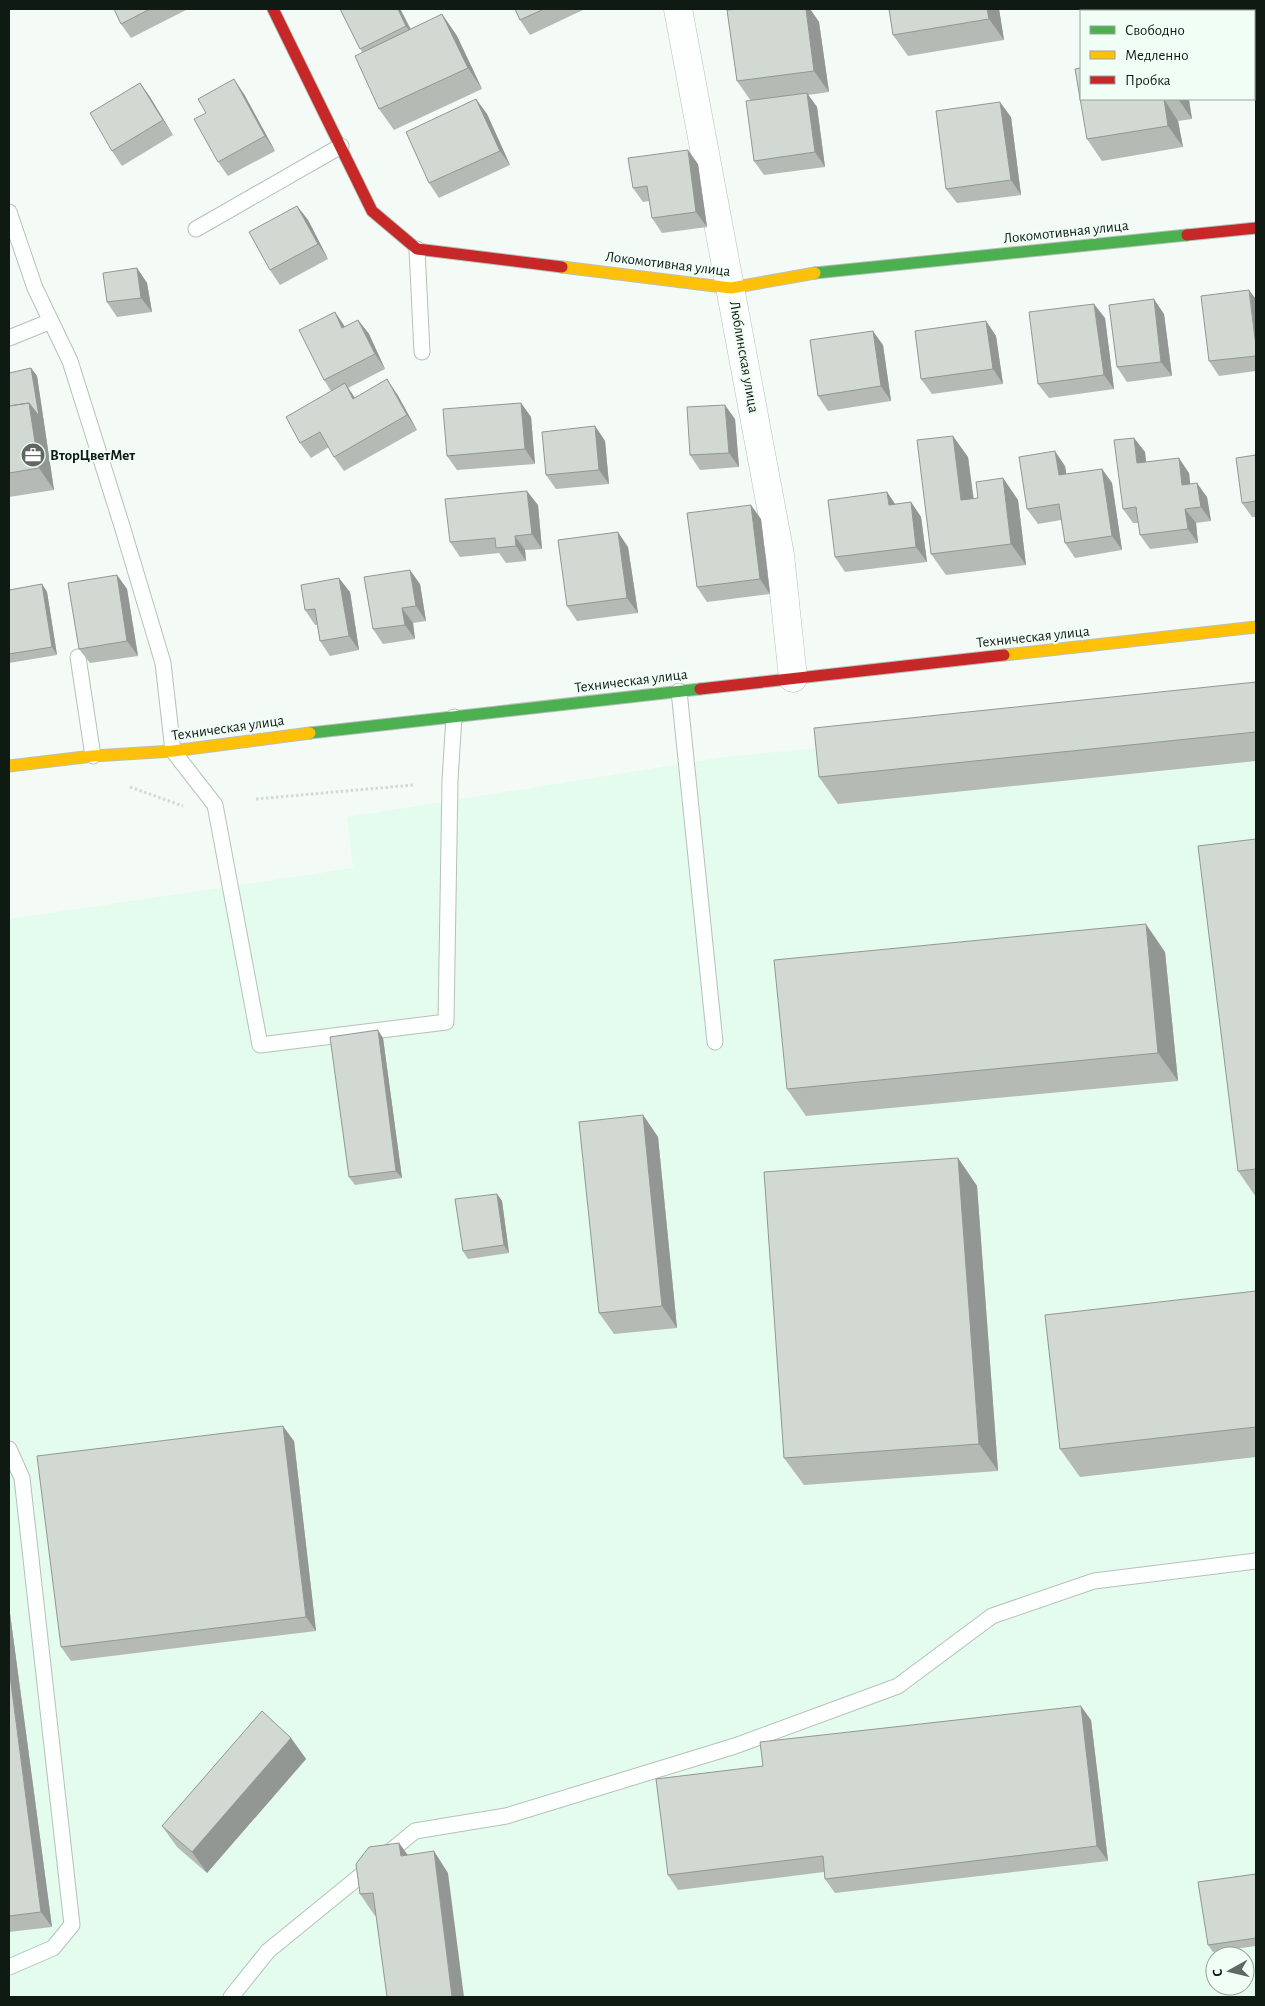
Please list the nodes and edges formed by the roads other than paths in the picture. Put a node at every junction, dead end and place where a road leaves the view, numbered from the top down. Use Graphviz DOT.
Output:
graph roads {
  1 [pos="273,9"];
  2 [pos="678,9"];
  3 [pos="340,146"];
  4 [pos="9,212"];
  5 [pos="1256,228"];
  6 [pos="196,229"];
  7 [pos="417,249"];
  8 [pos="731,288"];
  9 [pos="51,321"];
  10 [pos="9,338"];
  11 [pos="422,352"];
  12 [pos="1256,627"];
  13 [pos="78,657"];
  14 [pos="794,678"];
  15 [pos="679,691"];
  16 [pos="454,718"];
  17 [pos="173,751"];
  18 [pos="93,756"];
  19 [pos="9,766"];
  20 [pos="715,1042"];
  21 [pos="9,1449"];
  22 [pos="1256,1561"];
  23 [pos="9,1967"];
  24 [pos="231,1997"];
  1 -- 3 [label="street"];
  2 -- 8 [label="street, Люблинская улица"];
  3 -- 6 [label="lane"];
  3 -- 7 [label="street"];
  4 -- 9 [label="lane"];
  5 -- 8 [label="street, Локомотивная улица"];
  7 -- 8 [label="street, Локомотивная улица"];
  7 -- 11 [label="lane"];
  8 -- 14 [label="street, Люблинская улица"];
  9 -- 10 [label="lane"];
  9 -- 17 [label="lane"];
  12 -- 14 [label="street, Техническая улица"];
  13 -- 18 [label="lane"];
  14 -- 15 [label="street, Техническая улица"];
  15 -- 16 [label="street, Техническая улица"];
  15 -- 20 [label="lane"];
  16 -- 17 [label="street, Техническая улица"];
  16 -- 17 [label="lane"];
  17 -- 18 [label="street, Техническая улица"];
  18 -- 19 [label="street, Техническая улица"];
  21 -- 23 [label="lane"];
  22 -- 24 [label="lane"];
}
